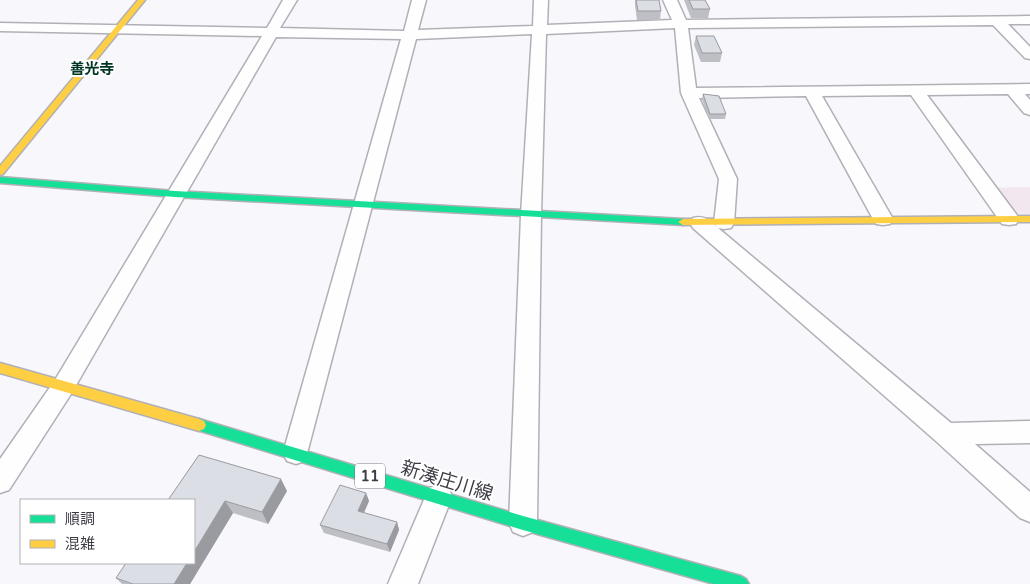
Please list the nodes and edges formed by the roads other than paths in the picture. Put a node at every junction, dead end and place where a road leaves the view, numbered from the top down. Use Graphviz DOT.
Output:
graph roads {
  1 [pos="142,0"];
  2 [pos="290,0"];
  3 [pos="419,0"];
  4 [pos="541,0"];
  5 [pos="670,0"];
  6 [pos="1030,20"];
  7 [pos="997,21"];
  8 [pos="682,24"];
  9 [pos="0,27"];
  10 [pos="541,29"];
  11 [pos="117,31"];
  12 [pos="272,33"];
  13 [pos="409,35"];
  14 [pos="1030,55"];
  15 [pos="1012,89"];
  16 [pos="1030,89"];
  17 [pos="916,91"];
  18 [pos="812,92"];
  19 [pos="689,93"];
  20 [pos="1030,110"];
  21 [pos="0,172"];
  22 [pos="0,180"];
  23 [pos="175,194"];
  24 [pos="364,204"];
  25 [pos="531,215"];
  26 [pos="884,219"];
  27 [pos="1030,219"];
  28 [pos="1009,220"];
  29 [pos="700,223"];
  30 [pos="724,223"];
  31 [pos="0,368"];
  32 [pos="63,386"];
  33 [pos="1030,432"];
  34 [pos="946,434"];
  35 [pos="296,453"];
  36 [pos="0,481"];
  37 [pos="439,497"];
  38 [pos="1030,509"];
  39 [pos="523,523"];
  40 [pos="403,584"];
  41 [pos="741,584"];
  1 -- 11 [label="street"];
  2 -- 12 [label="street"];
  3 -- 13 [label="street"];
  4 -- 10 [label="street"];
  5 -- 8 [label="street"];
  6 -- 7 [label="street"];
  7 -- 8 [label="street"];
  7 -- 14 [label="street"];
  8 -- 10 [label="street"];
  8 -- 19 [label="street"];
  9 -- 11 [label="street"];
  10 -- 13 [label="street"];
  10 -- 25 [label="street"];
  11 -- 12 [label="street"];
  11 -- 21 [label="street"];
  12 -- 13 [label="street"];
  12 -- 23 [label="street"];
  13 -- 24 [label="street"];
  15 -- 16 [label="street"];
  15 -- 17 [label="street"];
  15 -- 20 [label="street"];
  17 -- 18 [label="street"];
  17 -- 28 [label="street"];
  18 -- 19 [label="street"];
  18 -- 26 [label="street"];
  19 -- 30 [label="street"];
  22 -- 23 [label="street"];
  23 -- 24 [label="street"];
  23 -- 32 [label="street"];
  24 -- 25 [label="street"];
  24 -- 35 [label="street"];
  25 -- 29 [label="street"];
  25 -- 39 [label="street"];
  26 -- 28 [label="street"];
  26 -- 30 [label="street"];
  27 -- 28 [label="street"];
  29 -- 30 [label="street"];
  29 -- 34 [label="street"];
  31 -- 32 [label="street, 新湊庄川線 / 11"];
  32 -- 35 [label="street, 新湊庄川線 / 11"];
  32 -- 36 [label="street"];
  33 -- 34 [label="street"];
  34 -- 38 [label="street"];
  35 -- 37 [label="street, 新湊庄川線 / 11"];
  37 -- 39 [label="street, 新湊庄川線 / 11"];
  37 -- 40 [label="street"];
  39 -- 41 [label="street, 新湊庄川線 / 11"];
}
